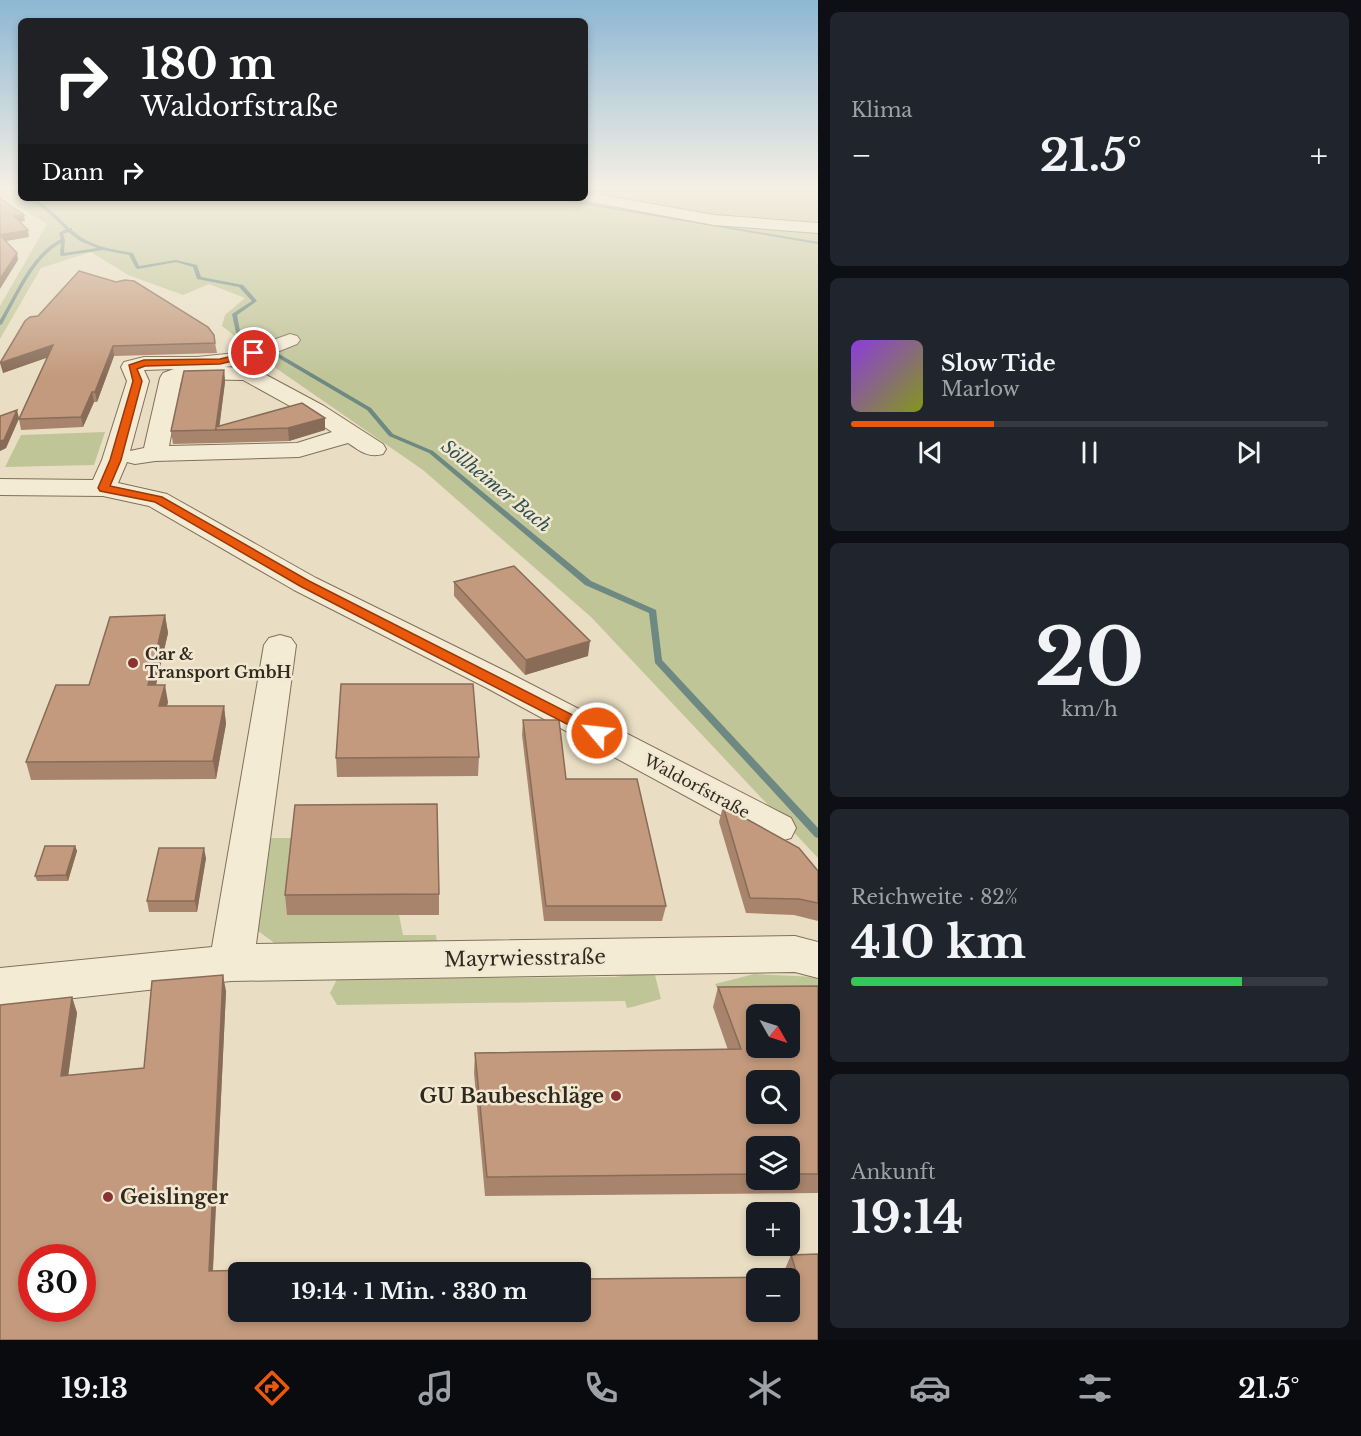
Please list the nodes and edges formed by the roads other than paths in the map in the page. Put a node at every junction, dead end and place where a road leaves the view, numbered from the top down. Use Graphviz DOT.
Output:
graph roads {
  1 [pos="286,341"];
  2 [pos="350,434"];
  3 [pos="374,449"];
  4 [pos="155,454"];
  5 [pos="109,474"];
  6 [pos="0,487"];
  7 [pos="280,645"];
  8 [pos="777,828"];
  9 [pos="818,960"];
  10 [pos="231,963"];
  11 [pos="0,987"];
  1 -- 5 [label="street"];
  2 -- 3 [label="street"];
  2 -- 4 [label="street"];
  2 -- 4 [label="street"];
  4 -- 5 [label="street"];
  5 -- 6 [label="street, Waldorfstraße"];
  5 -- 8 [label="street, Waldorfstraße"];
  7 -- 10 [label="street"];
  9 -- 10 [label="street, Mayrwiesstraße"];
  10 -- 11 [label="street, Mayrwiesstraße"];
}
